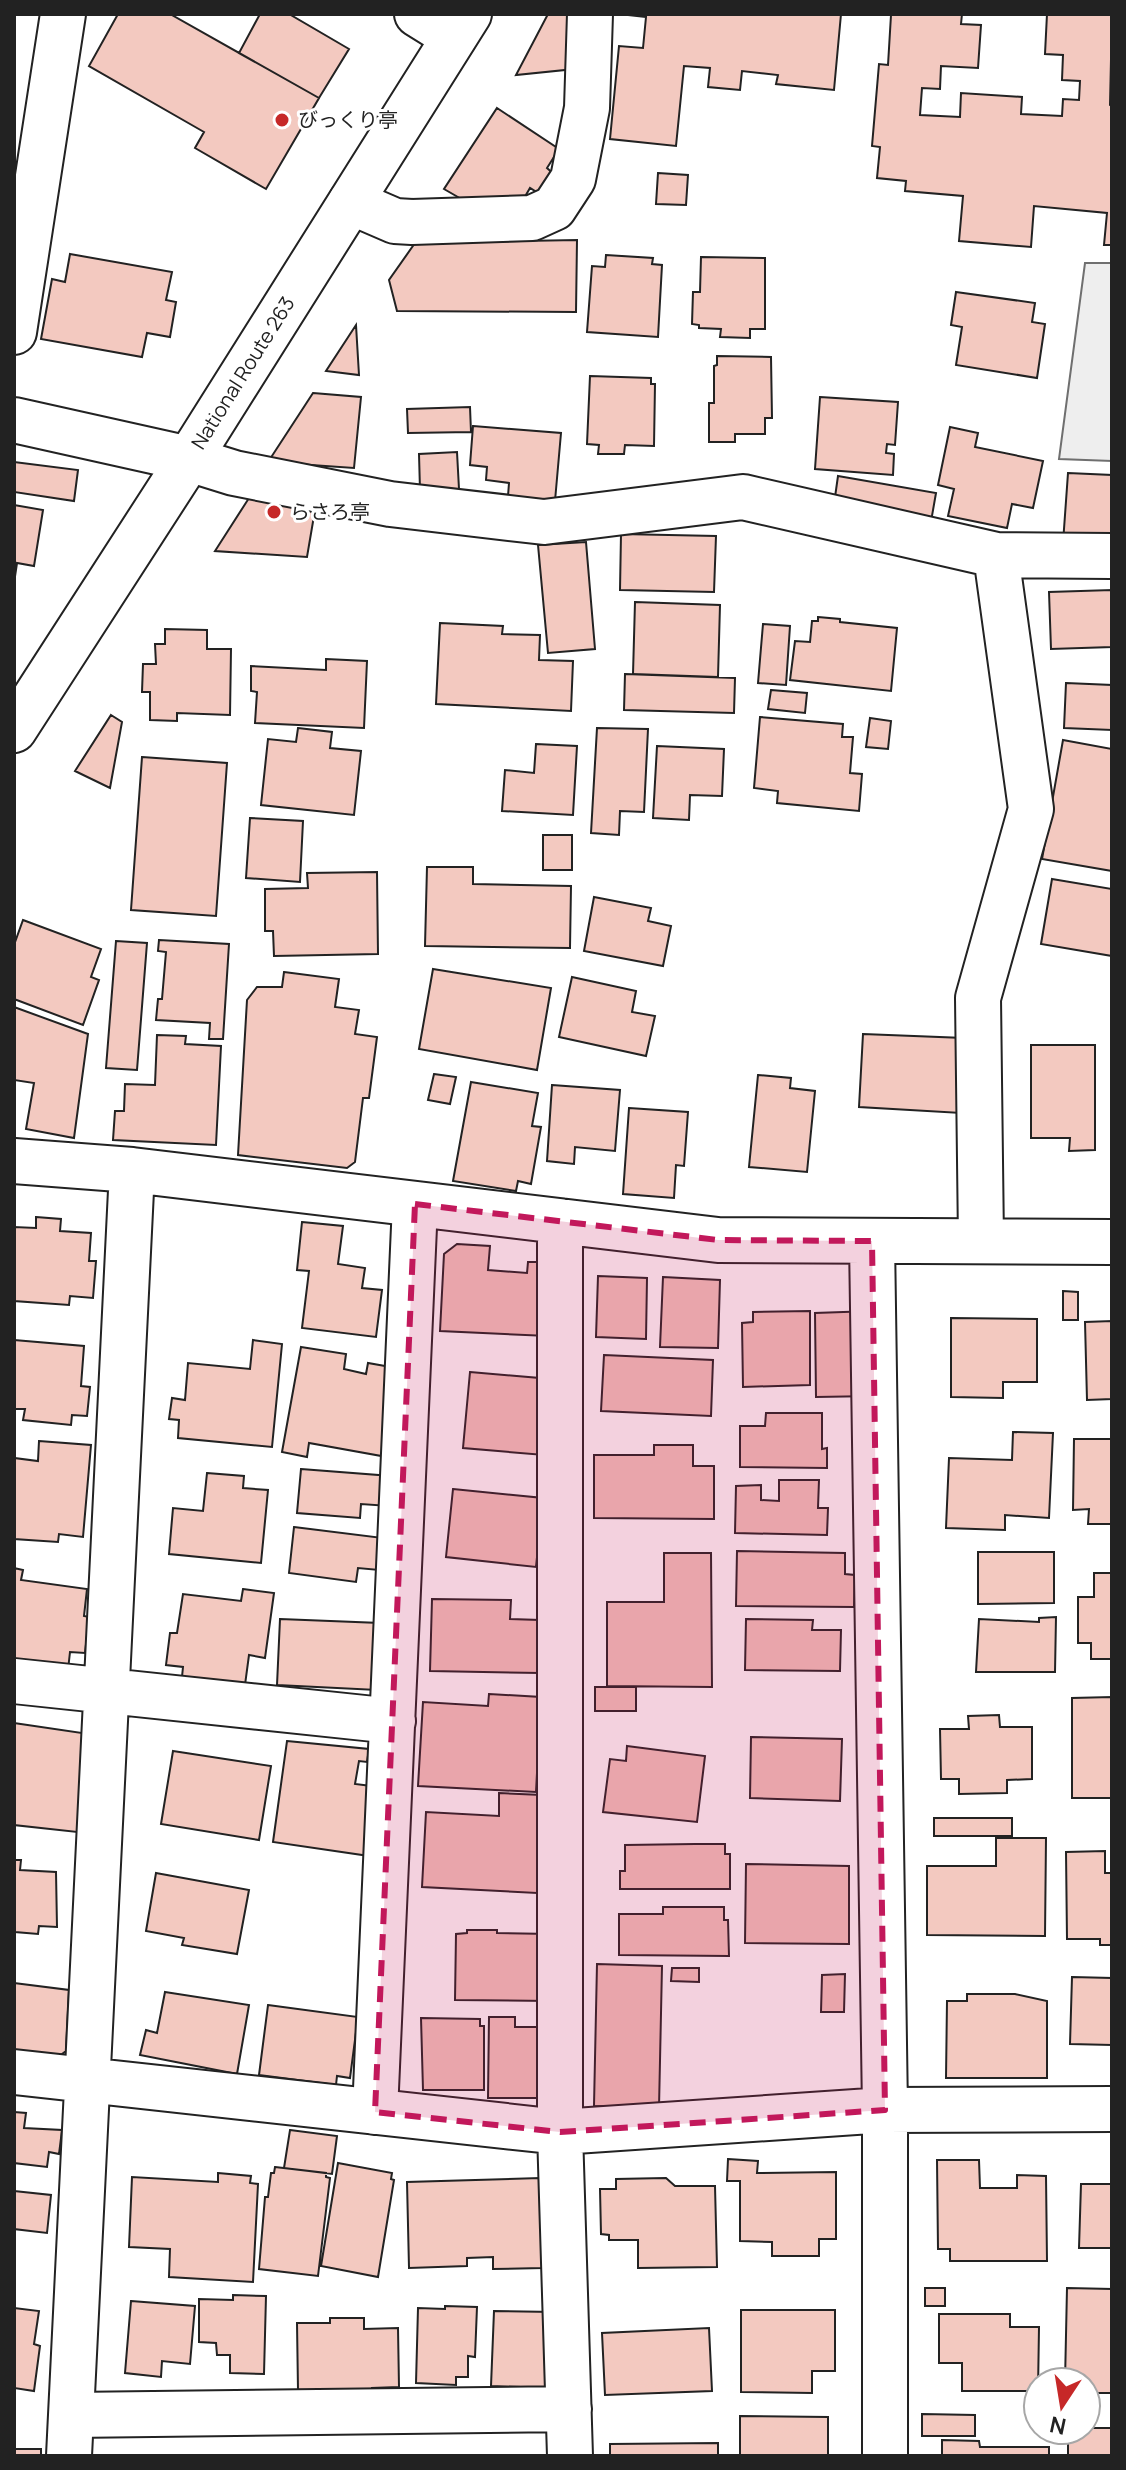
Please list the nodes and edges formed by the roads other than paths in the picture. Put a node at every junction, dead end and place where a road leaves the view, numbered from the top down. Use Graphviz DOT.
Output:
graph roads {
  1 [pos="63,14"];
  2 [pos="417,14"];
  3 [pos="590,14"];
  4 [pos="461,26"];
  5 [pos="351,202"];
  6 [pos="14,332"];
  7 [pos="14,420"];
  8 [pos="189,459"];
  9 [pos="996,555"];
  10 [pos="1112,556"];
  11 [pos="14,730"];
  12 [pos="14,1161"];
  13 [pos="132,1170"];
  14 [pos="415,1204"];
  15 [pos="560,1221"];
  16 [pos="872,1241"];
  17 [pos="981,1241"];
  18 [pos="1112,1242"];
  19 [pos="14,1681"];
  20 [pos="106,1690"];
  21 [pos="393,1721"];
  22 [pos="14,2072"];
  23 [pos="87,2081"];
  24 [pos="1112,2109"];
  25 [pos="885,2110"];
  26 [pos="375,2112"];
  27 [pos="560,2132"];
  28 [pos="569,2409"];
  29 [pos="70,2436"];
  30 [pos="570,2456"];
  31 [pos="885,2456"];
  1 -- 6 [label="main road"];
  2 -- 4 [label="main road"];
  3 -- 5 [label="main road"];
  4 -- 5 [label="main road, National Route 263"];
  5 -- 8 [label="main road, National Route 263"];
  7 -- 8 [label="main road"];
  8 -- 9 [label="main road"];
  8 -- 11 [label="main road, National Route 263"];
  9 -- 10 [label="main road"];
  9 -- 17 [label="main road"];
  12 -- 13 [label="main road"];
  13 -- 14 [label="main road"];
  13 -- 20 [label="main road"];
  14 -- 15 [label="main road"];
  14 -- 21 [label="main road"];
  15 -- 16 [label="main road"];
  15 -- 27 [label="main road"];
  16 -- 17 [label="main road"];
  16 -- 25 [label="main road"];
  17 -- 18 [label="main road"];
  19 -- 20 [label="main road"];
  20 -- 21 [label="main road"];
  20 -- 23 [label="main road"];
  21 -- 26 [label="main road"];
  22 -- 23 [label="main road"];
  23 -- 26 [label="main road"];
  23 -- 29 [label="main road"];
  24 -- 25 [label="main road"];
  25 -- 27 [label="main road"];
  25 -- 31 [label="main road"];
  26 -- 27 [label="main road"];
  27 -- 28 [label="main road"];
  28 -- 29 [label="main road"];
  28 -- 30 [label="main road"];
}
